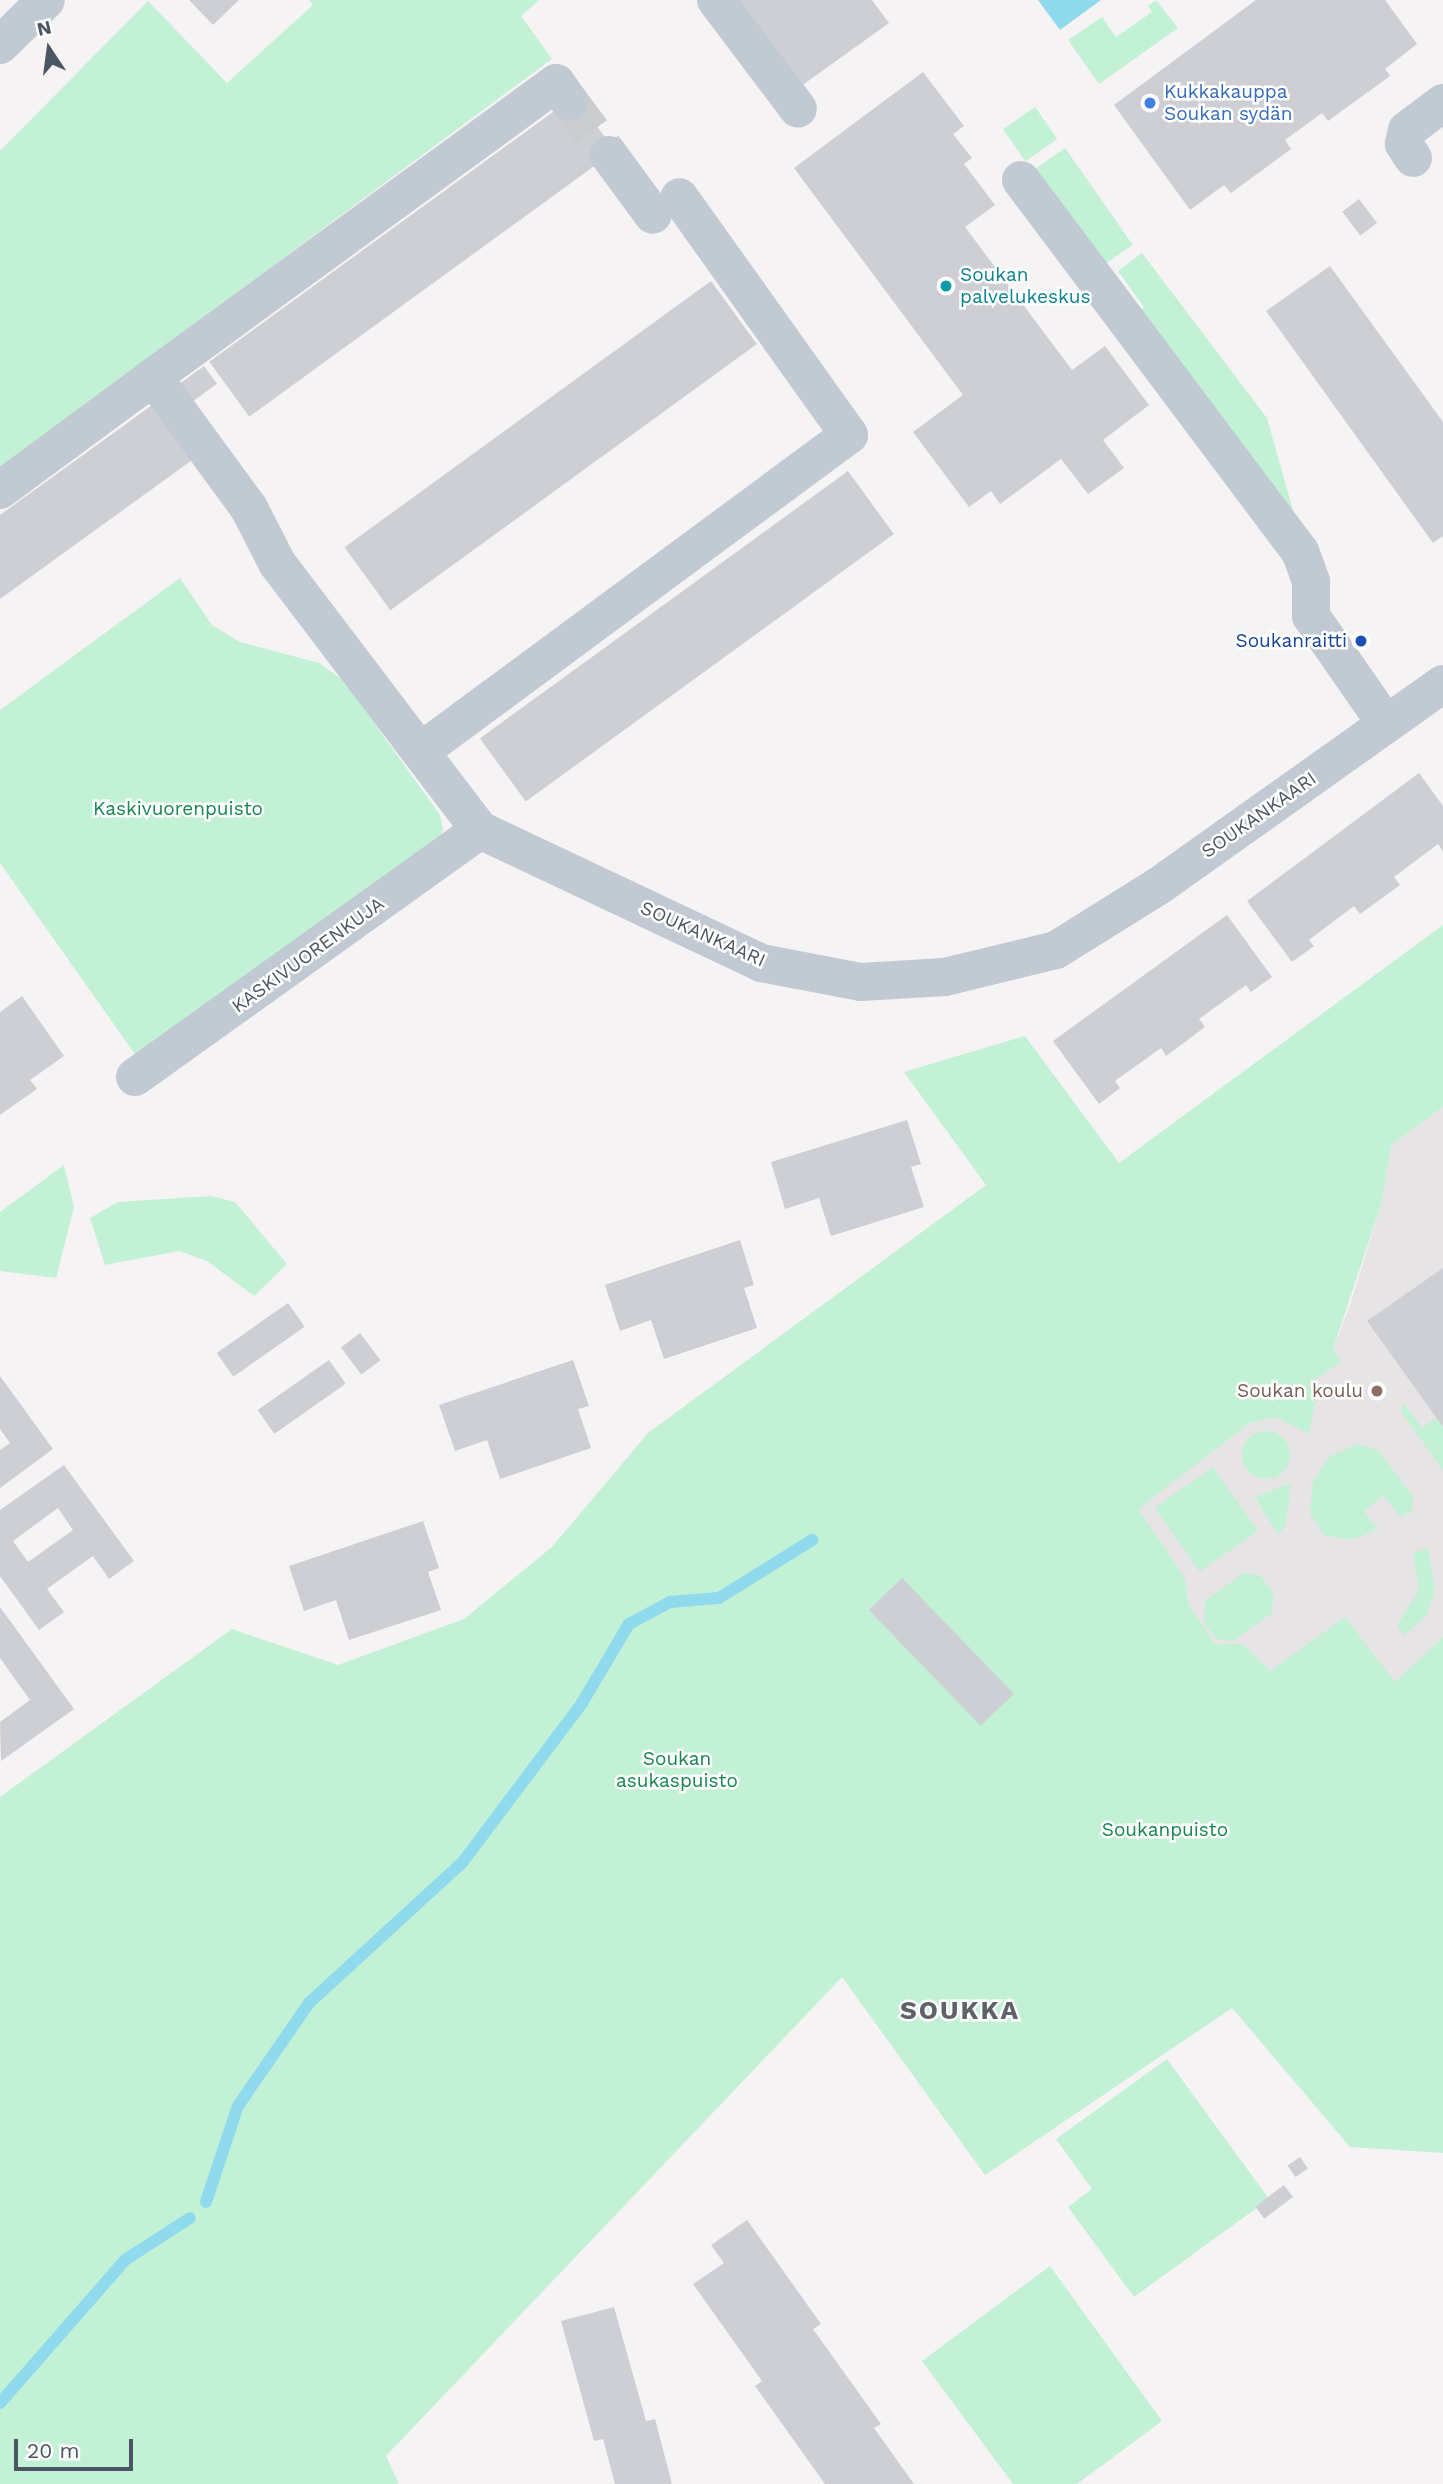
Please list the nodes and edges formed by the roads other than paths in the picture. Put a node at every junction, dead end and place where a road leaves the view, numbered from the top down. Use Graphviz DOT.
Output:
graph roads {
  1 [pos="46,0"];
  2 [pos="716,0"];
  3 [pos="0,45"];
  4 [pos="569,101"];
  5 [pos="1443,103"];
  6 [pos="799,109"];
  7 [pos="609,155"];
  8 [pos="1413,158"];
  9 [pos="1021,180"];
  10 [pos="153,377"];
  11 [pos="0,490"];
  12 [pos="1443,684"];
  13 [pos="1386,724"];
  14 [pos="421,751"];
  15 [pos="480,830"];
  16 [pos="135,1077"];
  1 -- 3 [label="street"];
  2 -- 6 [label="street"];
  4 -- 10 [label="street"];
  5 -- 8 [label="street"];
  7 -- 14 [label="street"];
  9 -- 13 [label="street"];
  10 -- 11 [label="street"];
  10 -- 14 [label="street, SOUKANKAARI"];
  12 -- 13 [label="street, SOUKANKAARI"];
  13 -- 15 [label="street, SOUKANKAARI"];
  14 -- 15 [label="street, SOUKANKAARI"];
  15 -- 16 [label="street, KASKIVUORENKUJA"];
}
